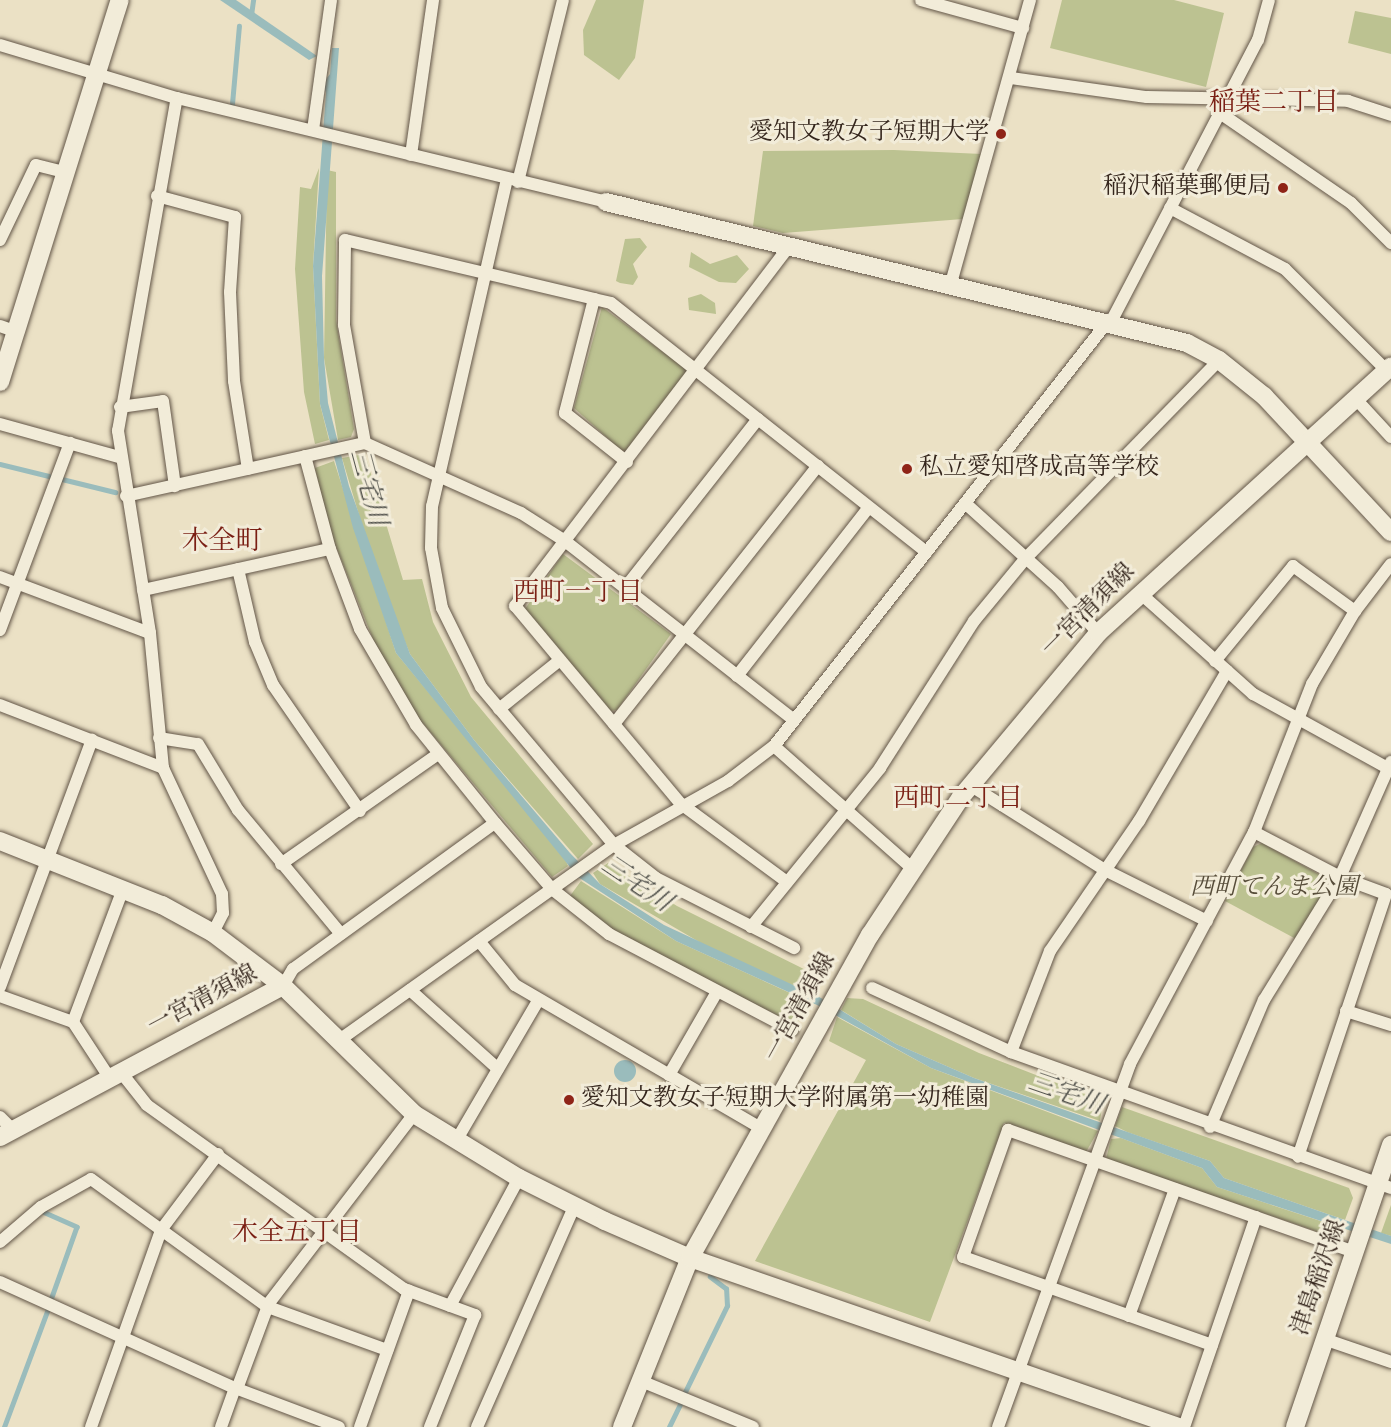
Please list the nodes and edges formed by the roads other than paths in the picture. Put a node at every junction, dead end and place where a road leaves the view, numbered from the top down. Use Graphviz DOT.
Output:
graph roads {
  1 [pos="120,0"];
  2 [pos="332,0"];
  3 [pos="433,0"];
  4 [pos="563,0"];
  5 [pos="921,0"];
  6 [pos="1030,0"];
  7 [pos="1269,0"];
  8 [pos="1023,28"];
  9 [pos="0,45"];
  10 [pos="96,77"];
  11 [pos="1011,78"];
  12 [pos="177,98"];
  13 [pos="1223,107"];
  14 [pos="1391,115"];
  15 [pos="313,130"];
  16 [pos="411,155"];
  17 [pos="68,173"];
  18 [pos="513,180"];
  19 [pos="157,196"];
  20 [pos="606,202"];
  21 [pos="1170,208"];
  22 [pos="0,240"];
  23 [pos="1391,243"];
  24 [pos="790,245"];
  25 [pos="484,273"];
  26 [pos="951,283"];
  27 [pos="594,299"];
  28 [pos="1111,320"];
  29 [pos="9,329"];
  30 [pos="1219,360"];
  31 [pos="1389,368"];
  32 [pos="697,372"];
  33 [pos="0,382"];
  34 [pos="1355,398"];
  35 [pos="120,407"];
  36 [pos="758,419"];
  37 [pos="0,424"];
  38 [pos="1391,437"];
  39 [pos="70,443"];
  40 [pos="362,443"];
  41 [pos="1305,444"];
  42 [pos="311,455"];
  43 [pos="119,457"];
  44 [pos="627,462"];
  45 [pos="818,466"];
  46 [pos="248,469"];
  47 [pos="437,474"];
  48 [pos="175,486"];
  49 [pos="126,496"];
  50 [pos="965,503"];
  51 [pos="869,507"];
  52 [pos="1391,532"];
  53 [pos="566,541"];
  54 [pos="330,549"];
  55 [pos="926,552"];
  56 [pos="1026,558"];
  57 [pos="1391,564"];
  58 [pos="238,569"];
  59 [pos="0,577"];
  60 [pos="17,583"];
  61 [pos="625,588"];
  62 [pos="143,590"];
  63 [pos="1140,593"];
  64 [pos="1355,611"];
  65 [pos="0,630"];
  66 [pos="150,633"];
  67 [pos="1098,633"];
  68 [pos="685,634"];
  69 [pos="560,660"];
  70 [pos="1215,660"];
  71 [pos="1227,671"];
  72 [pos="737,676"];
  73 [pos="0,705"];
  74 [pos="499,709"];
  75 [pos="1296,719"];
  76 [pos="794,720"];
  77 [pos="614,724"];
  78 [pos="159,738"];
  79 [pos="92,740"];
  80 [pos="774,746"];
  81 [pos="438,754"];
  82 [pos="1390,767"];
  83 [pos="163,768"];
  84 [pos="970,785"];
  85 [pos="680,803"];
  86 [pos="846,810"];
  87 [pos="360,811"];
  88 [pos="495,823"];
  89 [pos="1254,832"];
  90 [pos="0,841"];
  91 [pos="614,845"];
  92 [pos="46,859"];
  93 [pos="281,864"];
  94 [pos="912,867"];
  95 [pos="1105,870"];
  96 [pos="1340,878"];
  97 [pos="787,882"];
  98 [pos="557,886"];
  99 [pos="123,889"];
  100 [pos="1207,921"];
  101 [pos="751,927"];
  102 [pos="213,933"];
  103 [pos="341,934"];
  104 [pos="479,941"];
  105 [pos="794,948"];
  106 [pos="283,986"];
  107 [pos="0,987"];
  108 [pos="872,988"];
  109 [pos="410,990"];
  110 [pos="717,992"];
  111 [pos="0,996"];
  112 [pos="539,999"];
  113 [pos="1346,1011"];
  114 [pos="73,1022"];
  115 [pos="1391,1025"];
  116 [pos="792,1030"];
  117 [pos="338,1041"];
  118 [pos="1011,1052"];
  119 [pos="498,1069"];
  120 [pos="114,1074"];
  121 [pos="669,1075"];
  122 [pos="1120,1092"];
  123 [pos="414,1114"];
  124 [pos="0,1117"];
  125 [pos="1210,1127"];
  126 [pos="760,1128"];
  127 [pos="6,1134"];
  128 [pos="456,1141"];
  129 [pos="1391,1145"];
  130 [pos="218,1154"];
  131 [pos="1096,1155"];
  132 [pos="1298,1157"];
  133 [pos="519,1178"];
  134 [pos="1175,1189"];
  135 [pos="1381,1191"];
  136 [pos="574,1205"];
  137 [pos="1256,1217"];
  138 [pos="161,1230"];
  139 [pos="323,1231"];
  140 [pos="0,1242"];
  141 [pos="1357,1246"];
  142 [pos="690,1258"];
  143 [pos="0,1282"];
  144 [pos="1047,1287"];
  145 [pos="409,1291"];
  146 [pos="450,1306"];
  147 [pos="268,1307"];
  148 [pos="1130,1316"];
  149 [pos="123,1338"];
  150 [pos="1324,1339"];
  151 [pos="1212,1345"];
  152 [pos="387,1350"];
  153 [pos="1391,1362"];
  154 [pos="1018,1371"];
  155 [pos="641,1381"];
  156 [pos="236,1389"];
  157 [pos="91,1427"];
  158 [pos="221,1427"];
  159 [pos="339,1427"];
  160 [pos="360,1427"];
  161 [pos="430,1427"];
  162 [pos="477,1427"];
  163 [pos="622,1427"];
  164 [pos="753,1427"];
  165 [pos="998,1427"];
  166 [pos="1179,1427"];
  167 [pos="1184,1427"];
  168 [pos="1294,1427"];
  1 -- 10 [label="main road"];
  2 -- 15 [label="street"];
  3 -- 16 [label="street"];
  4 -- 18 [label="street"];
  5 -- 8 [label="street"];
  6 -- 8 [label="street"];
  7 -- 13 [label="street"];
  8 -- 11 [label="street"];
  9 -- 10 [label="street"];
  10 -- 12 [label="street"];
  10 -- 17 [label="main road"];
  11 -- 13 [label="street"];
  11 -- 26 [label="street"];
  12 -- 15 [label="street"];
  12 -- 19 [label="street"];
  13 -- 14 [label="street"];
  13 -- 21 [label="street"];
  13 -- 23 [label="street"];
  15 -- 16 [label="street"];
  16 -- 18 [label="street"];
  17 -- 22 [label="street"];
  17 -- 29 [label="main road"];
  18 -- 20 [label="street"];
  18 -- 25 [label="street"];
  19 -- 35 [label="street"];
  19 -- 46 [label="street"];
  20 -- 24 [label="main road"];
  21 -- 28 [label="street"];
  21 -- 31 [label="street"];
  24 -- 26 [label="main road"];
  24 -- 32 [label="street"];
  25 -- 27 [label="street"];
  25 -- 40 [label="street"];
  25 -- 47 [label="street"];
  26 -- 28 [label="main road"];
  27 -- 32 [label="street"];
  27 -- 44 [label="street"];
  28 -- 30 [label="main road"];
  28 -- 50 [label="street"];
  29 -- 33 [label="main road"];
  30 -- 41 [label="main road"];
  30 -- 56 [label="street"];
  31 -- 34 [label="main road, 一宮清須線"];
  32 -- 36 [label="street"];
  32 -- 44 [label="street"];
  34 -- 38 [label="street"];
  34 -- 41 [label="main road, 一宮清須線"];
  35 -- 43 [label="street"];
  35 -- 48 [label="street"];
  36 -- 45 [label="street"];
  36 -- 61 [label="street"];
  37 -- 39 [label="street"];
  39 -- 43 [label="street"];
  39 -- 60 [label="street"];
  40 -- 42 [label="street"];
  40 -- 47 [label="street"];
  41 -- 52 [label="main road"];
  41 -- 63 [label="main road, 一宮清須線"];
  42 -- 46 [label="street"];
  42 -- 54 [label="street"];
  43 -- 49 [label="street"];
  44 -- 53 [label="street"];
  45 -- 51 [label="street"];
  45 -- 68 [label="street"];
  46 -- 48 [label="street"];
  47 -- 53 [label="street"];
  47 -- 74 [label="street"];
  48 -- 49 [label="street"];
  49 -- 62 [label="street"];
  50 -- 55 [label="street"];
  50 -- 56 [label="street"];
  51 -- 55 [label="street"];
  51 -- 72 [label="street"];
  53 -- 61 [label="street"];
  53 -- 69 [label="street"];
  54 -- 58 [label="street"];
  54 -- 81 [label="street"];
  55 -- 76 [label="street"];
  56 -- 67 [label="street"];
  56 -- 86 [label="street"];
  57 -- 64 [label="street"];
  58 -- 62 [label="street"];
  58 -- 87 [label="street"];
  59 -- 60 [label="street"];
  60 -- 65 [label="street"];
  60 -- 66 [label="street"];
  61 -- 68 [label="street"];
  62 -- 66 [label="street"];
  63 -- 67 [label="main road, 一宮清須線"];
  63 -- 70 [label="street"];
  64 -- 70 [label="street"];
  64 -- 75 [label="street"];
  66 -- 78 [label="street"];
  67 -- 84 [label="main road, 一宮清須線"];
  68 -- 72 [label="street"];
  68 -- 77 [label="street"];
  69 -- 74 [label="street"];
  69 -- 77 [label="street"];
  70 -- 71 [label="street"];
  71 -- 75 [label="street"];
  71 -- 95 [label="street"];
  72 -- 76 [label="street"];
  73 -- 79 [label="street"];
  74 -- 91 [label="street"];
  75 -- 82 [label="street"];
  75 -- 89 [label="street"];
  76 -- 80 [label="street"];
  77 -- 85 [label="street"];
  78 -- 83 [label="street"];
  78 -- 93 [label="street"];
  79 -- 83 [label="street"];
  79 -- 92 [label="street"];
  80 -- 85 [label="street"];
  80 -- 86 [label="street"];
  81 -- 87 [label="street"];
  81 -- 88 [label="street"];
  82 -- 96 [label="street"];
  83 -- 102 [label="street"];
  84 -- 94 [label="main road, 一宮清須線"];
  84 -- 95 [label="street"];
  85 -- 91 [label="street"];
  85 -- 97 [label="street"];
  86 -- 94 [label="street"];
  86 -- 97 [label="street"];
  87 -- 93 [label="street"];
  88 -- 98 [label="street"];
  88 -- 103 [label="street"];
  89 -- 96 [label="street"];
  89 -- 100 [label="street"];
  90 -- 92 [label="main road"];
  91 -- 98 [label="street"];
  91 -- 101 [label="street"];
  92 -- 99 [label="main road"];
  92 -- 107 [label="street"];
  93 -- 103 [label="street"];
  94 -- 126 [label="main road, 一宮清須線"];
  95 -- 100 [label="street"];
  95 -- 118 [label="street"];
  96 -- 113 [label="street"];
  96 -- 125 [label="street"];
  97 -- 101 [label="street"];
  98 -- 104 [label="street"];
  98 -- 110 [label="street"];
  99 -- 102 [label="main road"];
  99 -- 114 [label="street"];
  100 -- 122 [label="street"];
  101 -- 105 [label="street"];
  102 -- 106 [label="main road"];
  103 -- 106 [label="street"];
  104 -- 109 [label="street"];
  104 -- 112 [label="street"];
  106 -- 117 [label="main road, 一宮清須線"];
  106 -- 120 [label="main road, 一宮清須線"];
  108 -- 118 [label="street"];
  109 -- 117 [label="street"];
  109 -- 119 [label="street"];
  110 -- 116 [label="street"];
  110 -- 121 [label="street"];
  111 -- 114 [label="street"];
  112 -- 119 [label="street"];
  112 -- 121 [label="street"];
  113 -- 115 [label="street"];
  113 -- 132 [label="street"];
  114 -- 120 [label="street"];
  117 -- 123 [label="main road, 一宮清須線"];
  118 -- 122 [label="street"];
  119 -- 128 [label="street"];
  120 -- 127 [label="main road, 一宮清須線"];
  120 -- 130 [label="street"];
  121 -- 126 [label="street"];
  122 -- 125 [label="street"];
  122 -- 131 [label="street"];
  123 -- 128 [label="main road, 一宮清須線"];
  123 -- 139 [label="street"];
  124 -- 127 [label="street"];
  125 -- 132 [label="street"];
  126 -- 142 [label="main road, 一宮清須線"];
  128 -- 133 [label="main road, 一宮清須線"];
  129 -- 135 [label="main road, 津島稲沢線"];
  130 -- 138 [label="street"];
  130 -- 139 [label="street"];
  131 -- 134 [label="street"];
  131 -- 144 [label="street"];
  131 -- 144 [label="street"];
  132 -- 135 [label="street"];
  133 -- 136 [label="main road, 一宮清須線"];
  133 -- 146 [label="street"];
  134 -- 137 [label="street"];
  134 -- 148 [label="street"];
  135 -- 141 [label="main road, 津島稲沢線"];
  136 -- 142 [label="main road, 一宮清須線"];
  136 -- 162 [label="street"];
  137 -- 141 [label="street"];
  137 -- 151 [label="street"];
  138 -- 140 [label="street"];
  138 -- 147 [label="street"];
  138 -- 149 [label="street"];
  139 -- 145 [label="street"];
  139 -- 147 [label="street"];
  141 -- 150 [label="main road, 津島稲沢線"];
  142 -- 154 [label="main road"];
  142 -- 155 [label="main road"];
  143 -- 149 [label="street"];
  144 -- 148 [label="street"];
  144 -- 154 [label="street"];
  145 -- 146 [label="street"];
  145 -- 152 [label="street"];
  146 -- 161 [label="street"];
  147 -- 152 [label="street"];
  147 -- 156 [label="street"];
  148 -- 151 [label="street"];
  149 -- 156 [label="street"];
  149 -- 157 [label="street"];
  150 -- 153 [label="street"];
  150 -- 168 [label="main road, 津島稲沢線"];
  151 -- 167 [label="street"];
  152 -- 160 [label="street"];
  154 -- 165 [label="street"];
  154 -- 166 [label="main road"];
  155 -- 163 [label="main road"];
  155 -- 164 [label="street"];
  156 -- 158 [label="street"];
  156 -- 159 [label="street"];
}
